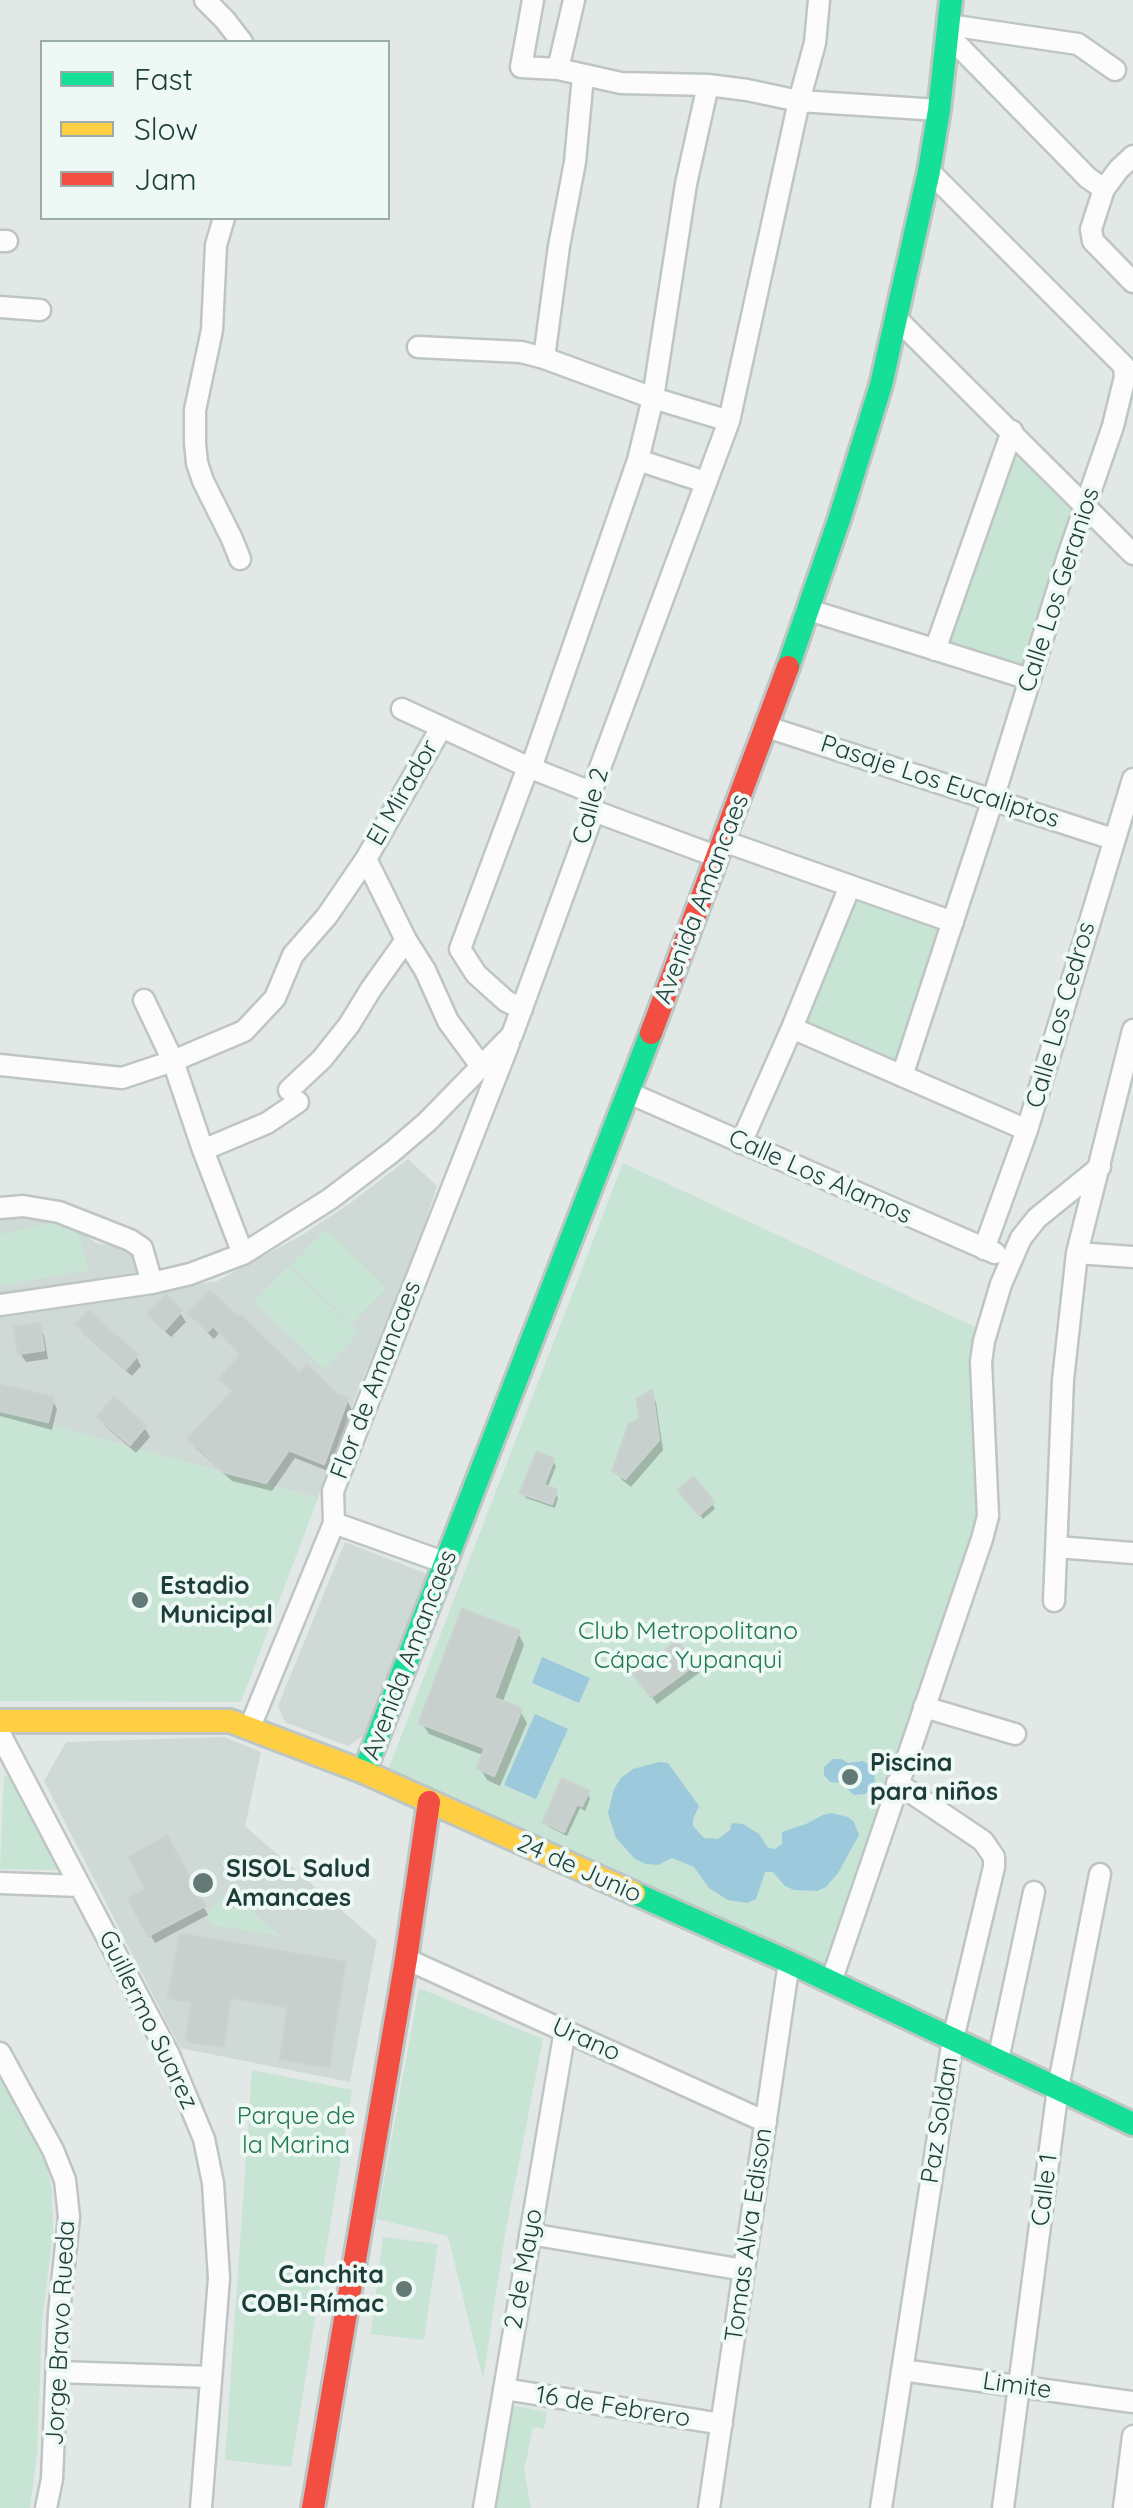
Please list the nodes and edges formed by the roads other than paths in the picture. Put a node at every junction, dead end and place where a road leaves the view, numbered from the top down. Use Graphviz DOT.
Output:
graph roads {
  1 [pos="204,0"];
  2 [pos="533,0"];
  3 [pos="574,0"];
  4 [pos="819,0"];
  5 [pos="951,0"];
  6 [pos="948,30"];
  7 [pos="240,40"];
  8 [pos="558,69"];
  9 [pos="1115,70"];
  10 [pos="584,76"];
  11 [pos="708,85"];
  12 [pos="799,101"];
  13 [pos="939,110"];
  14 [pos="1133,156"];
  15 [pos="929,171"];
  16 [pos="1104,189"];
  17 [pos="223,220"];
  18 [pos="1133,282"];
  19 [pos="0,307"];
  20 [pos="40,310"];
  21 [pos="896,318"];
  22 [pos="418,347"];
  23 [pos="544,358"];
  24 [pos="653,398"];
  25 [pos="729,421"];
  26 [pos="1012,432"];
  27 [pos="638,460"];
  28 [pos="705,482"];
  29 [pos="1086,504"];
  30 [pos="1133,554"];
  31 [pos="240,560"];
  32 [pos="809,610"];
  33 [pos="935,650"];
  34 [pos="1029,679"];
  35 [pos="402,709"];
  36 [pos="767,727"];
  37 [pos="441,728"];
  38 [pos="529,767"];
  39 [pos="1133,779"];
  40 [pos="993,799"];
  41 [pos="593,801"];
  42 [pos="1113,838"];
  43 [pos="721,849"];
  44 [pos="366,859"];
  45 [pos="850,886"];
  46 [pos="953,922"];
  47 [pos="406,940"];
  48 [pos="144,1000"];
  49 [pos="522,1008"];
  50 [pos="792,1028"];
  51 [pos="1133,1030"];
  52 [pos="512,1035"];
  53 [pos="172,1061"];
  54 [pos="0,1065"];
  55 [pos="481,1066"];
  56 [pos="902,1076"];
  57 [pos="629,1093"];
  58 [pos="1027,1130"];
  59 [pos="740,1142"];
  60 [pos="203,1150"];
  61 [pos="1100,1167"];
  62 [pos="0,1208"];
  63 [pos="1038,1218"];
  64 [pos="1083,1226"];
  65 [pos="984,1249"];
  66 [pos="1077,1253"];
  67 [pos="243,1254"];
  68 [pos="1133,1257"];
  69 [pos="1011,1259"];
  70 [pos="152,1282"];
  71 [pos="0,1305"];
  72 [pos="334,1524"];
  73 [pos="1058,1547"];
  74 [pos="1133,1553"];
  75 [pos="446,1563"];
  76 [pos="1054,1601"];
  77 [pos="924,1707"];
  78 [pos="0,1722"];
  79 [pos="250,1727"];
  80 [pos="0,1734"];
  81 [pos="1014,1734"];
  82 [pos="364,1772"];
  83 [pos="897,1784"];
  84 [pos="428,1802"];
  85 [pos="1100,1874"];
  86 [pos="0,1883"];
  87 [pos="80,1886"];
  88 [pos="1034,1892"];
  89 [pos="406,1959"];
  90 [pos="789,1962"];
  91 [pos="830,1982"];
  92 [pos="564,2030"];
  93 [pos="952,2039"];
  94 [pos="0,2053"];
  95 [pos="998,2060"];
  96 [pos="1058,2088"];
  97 [pos="766,2122"];
  98 [pos="1133,2124"];
  99 [pos="530,2234"];
  100 [pos="744,2270"];
  101 [pos="902,2370"];
  102 [pos="56,2372"];
  103 [pos="211,2377"];
  104 [pos="1020,2387"];
  105 [pos="504,2390"];
  106 [pos="1133,2402"];
  107 [pos="722,2424"];
  108 [pos="1133,2436"];
  109 [pos="1125,2507"];
  110 [pos="46,2508"];
  111 [pos="201,2508"];
  112 [pos="313,2508"];
  113 [pos="484,2508"];
  114 [pos="710,2508"];
  115 [pos="880,2508"];
  116 [pos="1003,2508"];
  117 [pos="1133,2508"];
  1 -- 7 [label="street"];
  2 -- 8 [label="street"];
  3 -- 8 [label="street"];
  4 -- 12 [label="street, Calle 2"];
  5 -- 6 [label="street, Avenida Amancaes"];
  6 -- 9 [label="street"];
  6 -- 13 [label="street, Avenida Amancaes"];
  6 -- 16 [label="street"];
  8 -- 10 [label="street"];
  10 -- 11 [label="street"];
  10 -- 23 [label="street"];
  11 -- 12 [label="street"];
  11 -- 24 [label="street"];
  12 -- 13 [label="street"];
  12 -- 25 [label="street, Calle 2"];
  13 -- 15 [label="street, Avenida Amancaes"];
  14 -- 16 [label="street"];
  15 -- 21 [label="street, Avenida Amancaes"];
  15 -- 29 [label="street, Calle Los Geranios"];
  16 -- 18 [label="street"];
  17 -- 31 [label="street"];
  19 -- 20 [label="street"];
  21 -- 26 [label="street"];
  21 -- 32 [label="street, Avenida Amancaes"];
  22 -- 23 [label="street"];
  23 -- 24 [label="street"];
  24 -- 25 [label="street"];
  24 -- 27 [label="street"];
  25 -- 28 [label="street, Calle 2"];
  26 -- 29 [label="street"];
  26 -- 33 [label="street"];
  27 -- 28 [label="street"];
  27 -- 38 [label="street"];
  28 -- 41 [label="street, Calle 2"];
  29 -- 30 [label="street"];
  29 -- 34 [label="street, Calle Los Geranios"];
  32 -- 33 [label="street"];
  32 -- 36 [label="street, Avenida Amancaes"];
  33 -- 34 [label="street"];
  34 -- 40 [label="street, Calle Los Geranios"];
  35 -- 37 [label="street"];
  36 -- 40 [label="street, Pasaje Los Eucaliptos"];
  36 -- 43 [label="street, Avenida Amancaes"];
  37 -- 38 [label="street"];
  37 -- 44 [label="street, El Mirador"];
  38 -- 41 [label="street"];
  38 -- 49 [label="street"];
  39 -- 42 [label="street, Calle Los Cedros"];
  40 -- 42 [label="street, Pasaje Los Eucaliptos"];
  40 -- 46 [label="street, Calle Los Geranios"];
  41 -- 43 [label="street"];
  41 -- 49 [label="street, Calle 2"];
  42 -- 58 [label="street, Calle Los Cedros"];
  43 -- 45 [label="street"];
  43 -- 57 [label="street, Avenida Amancaes"];
  44 -- 47 [label="street"];
  44 -- 53 [label="street, El Mirador"];
  45 -- 46 [label="street"];
  45 -- 50 [label="street"];
  46 -- 56 [label="street, Calle Los Geranios"];
  47 -- 55 [label="street"];
  47 -- 60 [label="street"];
  48 -- 53 [label="street"];
  49 -- 52 [label="street, Calle 2"];
  50 -- 56 [label="street"];
  50 -- 59 [label="street"];
  51 -- 61 [label="street"];
  52 -- 55 [label="street, Calle 2"];
  52 -- 72 [label="street, Flor de Amancaes"];
  53 -- 54 [label="street, El Mirador"];
  53 -- 60 [label="street"];
  55 -- 67 [label="street, Calle 2"];
  56 -- 58 [label="street"];
  57 -- 59 [label="street, Calle Los Alamos"];
  57 -- 75 [label="street, Avenida Amancaes"];
  58 -- 65 [label="street, Calle Los Cedros"];
  59 -- 65 [label="street, Calle Los Alamos"];
  60 -- 67 [label="street"];
  61 -- 63 [label="street"];
  61 -- 64 [label="street"];
  62 -- 70 [label="street"];
  63 -- 64 [label="street"];
  63 -- 69 [label="street"];
  64 -- 66 [label="street"];
  65 -- 69 [label="street, Calle Los Alamos"];
  66 -- 68 [label="street"];
  66 -- 73 [label="street"];
  67 -- 70 [label="street, Calle 2"];
  69 -- 77 [label="street"];
  70 -- 71 [label="street, Calle 2"];
  72 -- 75 [label="street"];
  72 -- 79 [label="street, Flor de Amancaes"];
  73 -- 74 [label="street"];
  73 -- 76 [label="street"];
  75 -- 82 [label="street, Avenida Amancaes"];
  77 -- 81 [label="street"];
  77 -- 83 [label="street"];
  78 -- 79 [label="street, 24 de Junio"];
  79 -- 82 [label="street, 24 de Junio"];
  80 -- 87 [label="street, Guillermo Suarez"];
  82 -- 84 [label="street, 24 de Junio"];
  83 -- 91 [label="street"];
  83 -- 93 [label="street, Paz Soldan"];
  84 -- 89 [label="street"];
  84 -- 90 [label="street, 24 de Junio"];
  85 -- 96 [label="street, Calle 1"];
  86 -- 87 [label="street"];
  87 -- 103 [label="street, Guillermo Suarez"];
  88 -- 95 [label="street"];
  89 -- 92 [label="street, Urano"];
  89 -- 112 [label="street"];
  90 -- 91 [label="street, 24 de Junio"];
  90 -- 97 [label="street, Tomas Alva Edison"];
  91 -- 93 [label="street, 24 de Junio"];
  92 -- 97 [label="street, Urano"];
  92 -- 99 [label="street, 2 de Mayo"];
  93 -- 95 [label="street, 24 de Junio"];
  93 -- 101 [label="street, Paz Soldan"];
  94 -- 102 [label="street, Jorge Bravo Rueda"];
  95 -- 96 [label="street, 24 de Junio"];
  96 -- 98 [label="street, 24 de Junio"];
  96 -- 104 [label="street, Calle 1"];
  97 -- 100 [label="street, Tomas Alva Edison"];
  99 -- 100 [label="street"];
  99 -- 105 [label="street, 2 de Mayo"];
  100 -- 107 [label="street, Tomas Alva Edison"];
  101 -- 104 [label="street, Limite"];
  101 -- 115 [label="street, Paz Soldan"];
  102 -- 103 [label="street"];
  102 -- 110 [label="street, Jorge Bravo Rueda"];
  103 -- 111 [label="street, Guillermo Suarez"];
  104 -- 106 [label="street, Limite"];
  104 -- 116 [label="street, Calle 1"];
  105 -- 107 [label="street, 16 de Febrero"];
  105 -- 113 [label="street, 2 de Mayo"];
  107 -- 114 [label="street, Tomas Alva Edison"];
  108 -- 109 [label="street"];
  109 -- 117 [label="street"];
}
